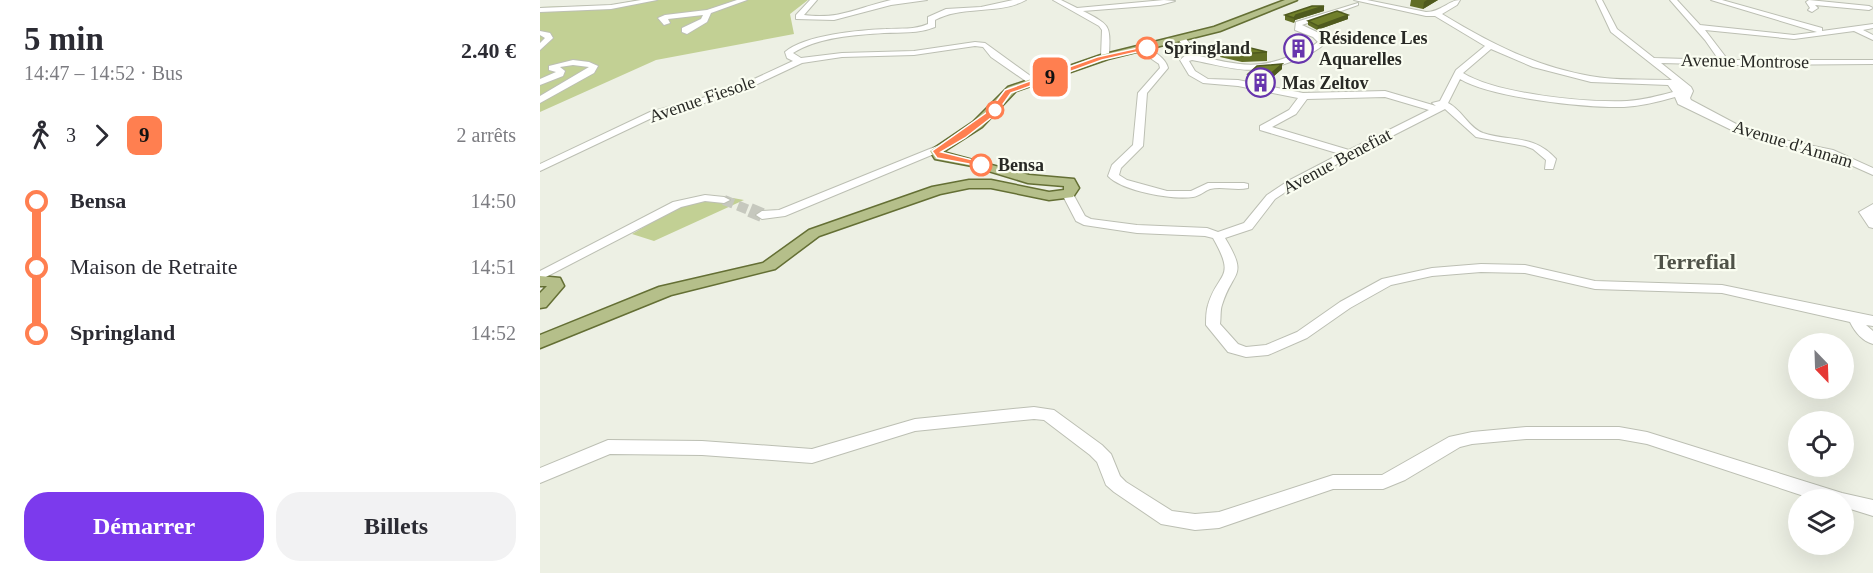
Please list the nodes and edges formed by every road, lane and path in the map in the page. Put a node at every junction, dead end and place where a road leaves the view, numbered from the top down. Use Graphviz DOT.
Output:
graph roads {
  1 [pos="654,0"];
  2 [pos="744,0"];
  3 [pos="814,0"];
  4 [pos="924,0"];
  5 [pos="1023,0"];
  6 [pos="1056,0"];
  7 [pos="1131,0"];
  8 [pos="1293,0"];
  9 [pos="1457,0"];
  10 [pos="1599,0"];
  11 [pos="1673,0"];
  12 [pos="1714,0"];
  13 [pos="1863,0"];
  14 [pos="1172,1"];
  15 [pos="891,2"];
  16 [pos="1359,2"];
  17 [pos="1138,6"];
  18 [pos="540,10"];
  19 [pos="1078,10"];
  20 [pos="1812,10"];
  21 [pos="1871,10"];
  22 [pos="708,12"];
  23 [pos="1115,14"];
  24 [pos="1437,14"];
  25 [pos="664,23"];
  26 [pos="1873,26"];
  27 [pos="1698,27"];
  28 [pos="1855,29"];
  29 [pos="1825,31"];
  30 [pos="687,32"];
  31 [pos="540,33"];
  32 [pos="1873,38"];
  33 [pos="1182,39"];
  34 [pos="1490,46"];
  35 [pos="540,48"];
  36 [pos="1143,49"];
  37 [pos="1105,57"];
  38 [pos="1191,57"];
  39 [pos="1653,60"];
  40 [pos="800,61"];
  41 [pos="1724,61"];
  42 [pos="1873,62"];
  43 [pos="1458,74"];
  44 [pos="540,82"];
  45 [pos="1033,82"];
  46 [pos="1474,83"];
  47 [pos="1675,83"];
  48 [pos="1453,85"];
  49 [pos="1689,91"];
  50 [pos="1303,96"];
  51 [pos="1679,97"];
  52 [pos="540,100"];
  53 [pos="1440,107"];
  54 [pos="1712,117"];
  55 [pos="942,147"];
  56 [pos="1351,154"];
  57 [pos="1549,167"];
  58 [pos="540,168"];
  59 [pos="1873,172"];
  60 [pos="1244,186"];
  61 [pos="1068,194"];
  62 [pos="724,200"];
  63 [pos="1873,207"];
  64 [pos="762,215"];
  65 [pos="1873,224"];
  66 [pos="1218,236"];
  67 [pos="540,276"];
  68 [pos="540,281"];
  69 [pos="540,303"];
  70 [pos="1856,319"];
  71 [pos="1873,321"];
  72 [pos="1873,339"];
  73 [pos="540,342"];
  74 [pos="540,476"];
  75 [pos="1807,489"];
  76 [pos="1854,503"];
  77 [pos="1873,508"];
  1 -- 18 [label="street"];
  2 -- 22 [label="street"];
  3 -- 15 [label="street"];
  4 -- 15 [label="street"];
  5 -- 40 [label="street"];
  6 -- 37 [label="street"];
  7 -- 17 [label="street"];
  8 -- 33 [label="main road"];
  9 -- 24 [label="street"];
  10 -- 39 [label="street"];
  11 -- 27 [label="street"];
  12 -- 29 [label="street"];
  13 -- 21 [label="street"];
  14 -- 17 [label="street"];
  16 -- 24 [label="street"];
  16 -- 38 [label="street"];
  17 -- 19 [label="street"];
  17 -- 23 [label="street"];
  20 -- 21 [label="street"];
  22 -- 25 [label="street"];
  22 -- 30 [label="street"];
  24 -- 34 [label="street"];
  26 -- 28 [label="street"];
  27 -- 29 [label="street"];
  27 -- 41 [label="street"];
  28 -- 29 [label="street"];
  28 -- 32 [label="street"];
  31 -- 35 [label="street"];
  33 -- 36 [label="main road"];
  33 -- 38 [label="street"];
  34 -- 43 [label="street"];
  34 -- 47 [label="street, Avenue Montrose"];
  36 -- 37 [label="main road"];
  36 -- 60 [label="street"];
  37 -- 45 [label="main road"];
  38 -- 50 [label="street"];
  39 -- 41 [label="street, Avenue Montrose"];
  39 -- 47 [label="street, Avenue Montrose"];
  40 -- 45 [label="street, Avenue Fiesole"];
  40 -- 58 [label="street, Avenue Fiesole"];
  41 -- 42 [label="street, Avenue Montrose"];
  43 -- 46 [label="street"];
  43 -- 48 [label="street"];
  44 -- 52 [label="street"];
  45 -- 55 [label="main road"];
  46 -- 48 [label="street"];
  46 -- 51 [label="street, Avenue d'Annam"];
  47 -- 49 [label="street, Avenue d'Annam"];
  47 -- 51 [label="street"];
  48 -- 53 [label="street"];
  49 -- 51 [label="street"];
  49 -- 54 [label="street, Avenue d'Annam"];
  50 -- 53 [label="street"];
  50 -- 56 [label="street"];
  51 -- 54 [label="street, Avenue d'Annam"];
  53 -- 56 [label="street, Avenue Benefiat"];
  53 -- 57 [label="street"];
  54 -- 59 [label="street, Avenue d'Annam"];
  55 -- 61 [label="main road"];
  55 -- 64 [label="street"];
  56 -- 66 [label="street, Avenue Benefiat"];
  61 -- 66 [label="street"];
  61 -- 73 [label="main road"];
  62 -- 67 [label="street"];
  63 -- 65 [label="street"];
  66 -- 70 [label="street"];
  68 -- 69 [label="main road"];
  70 -- 71 [label="street"];
  70 -- 72 [label="street"];
  74 -- 75 [label="street"];
  76 -- 77 [label="street"];
}
